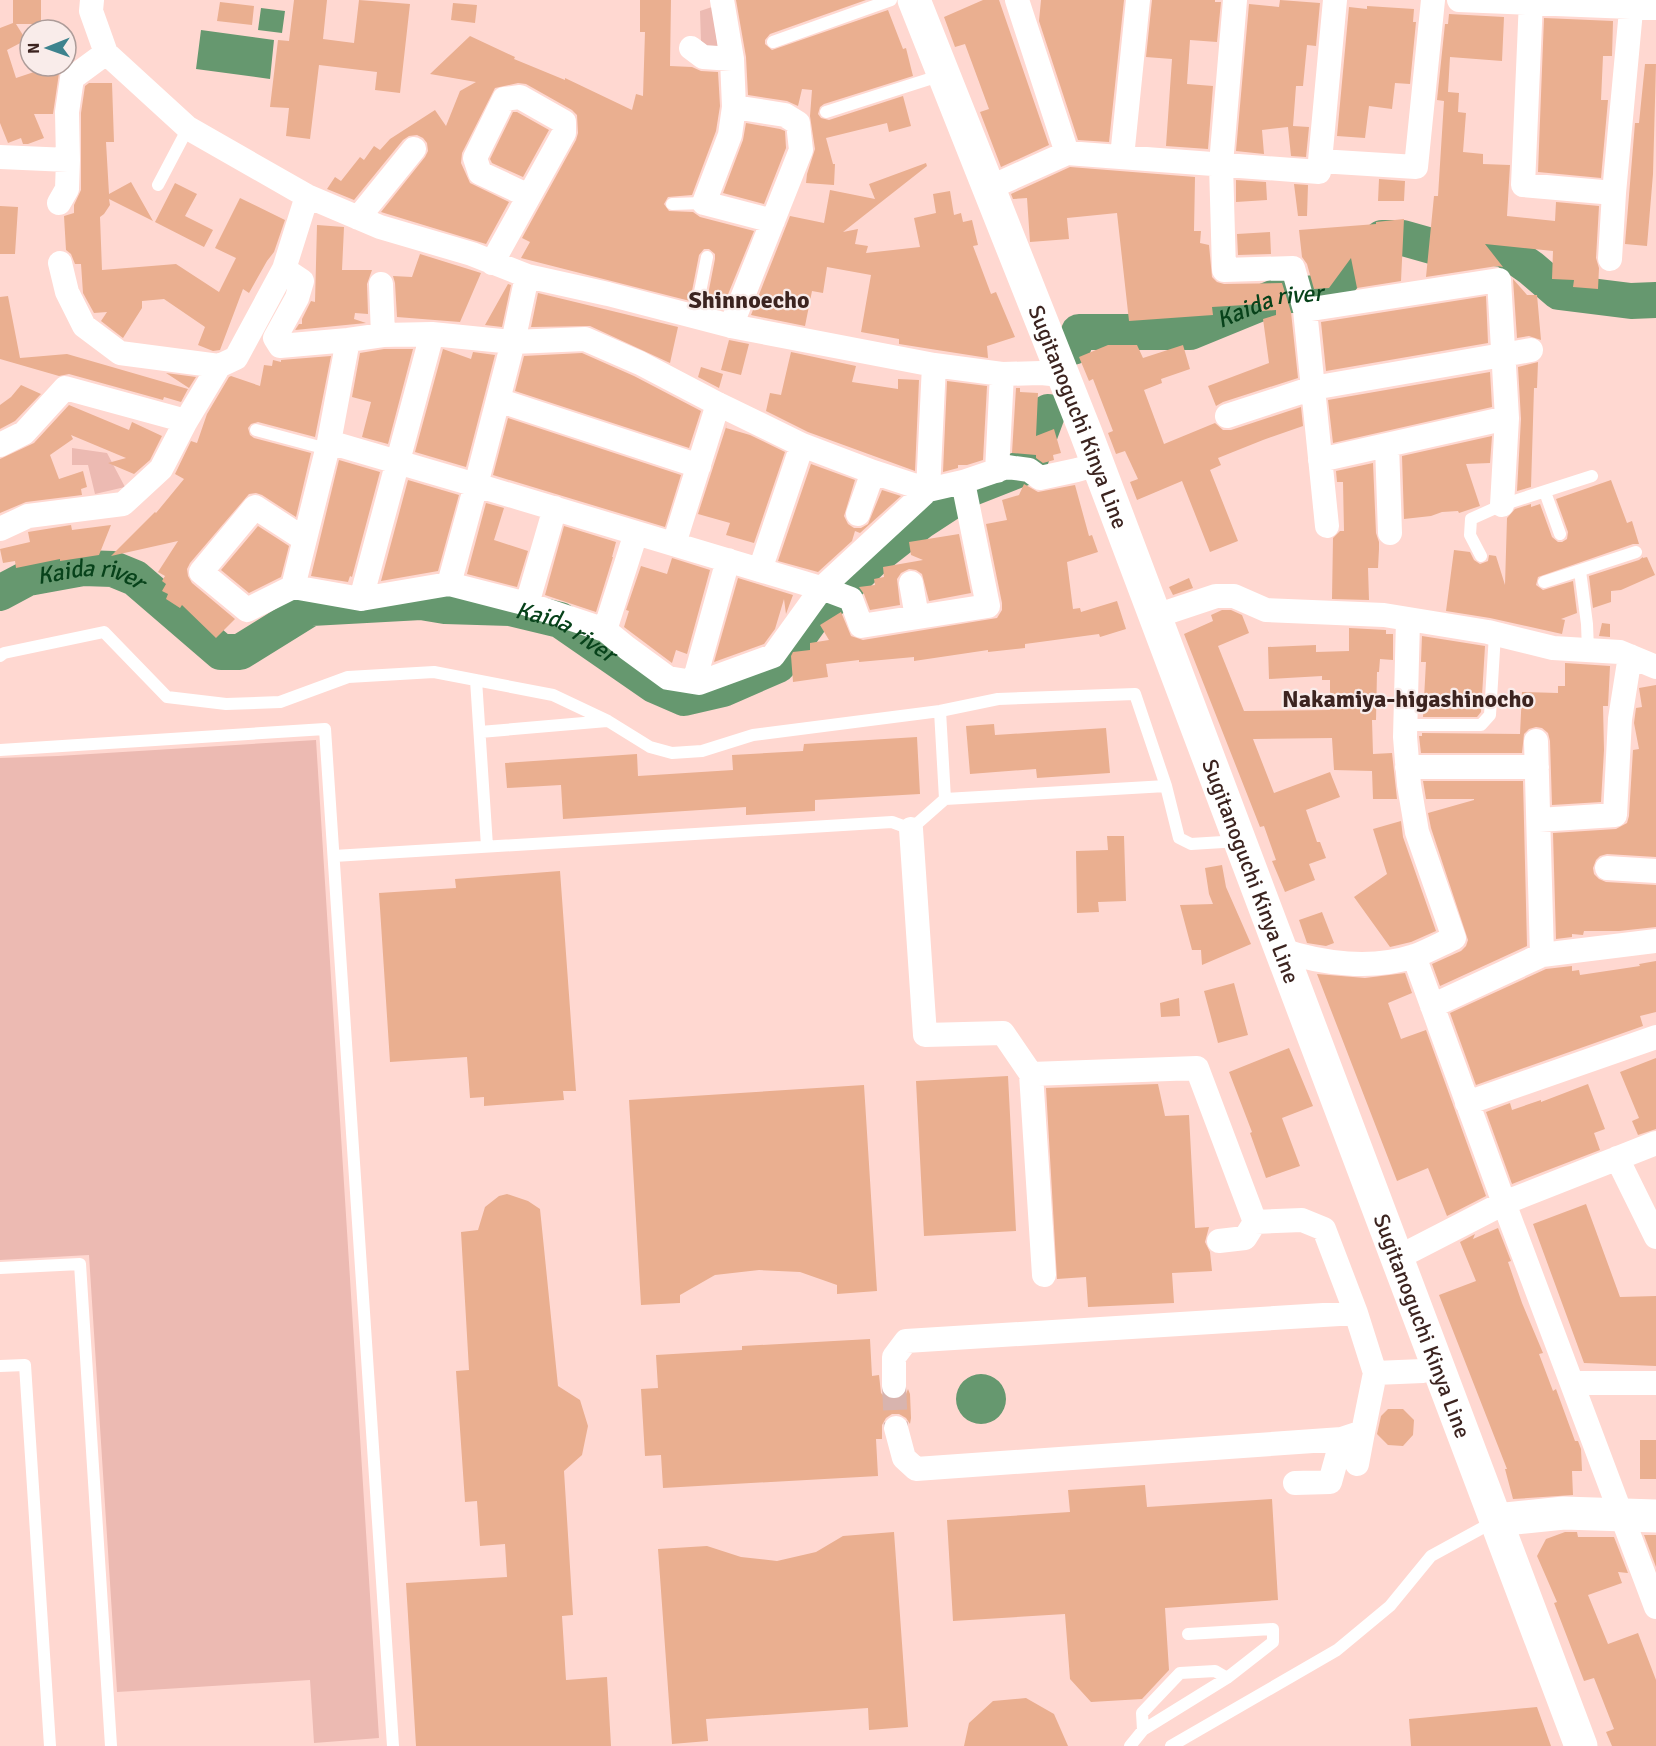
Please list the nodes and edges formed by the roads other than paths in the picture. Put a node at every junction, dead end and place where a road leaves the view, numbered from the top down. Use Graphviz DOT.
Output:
graph roads {
  1 [pos="92,0"];
  2 [pos="722,0"];
  3 [pos="891,0"];
  4 [pos="914,0"];
  5 [pos="1017,0"];
  6 [pos="1138,0"];
  7 [pos="1235,0"];
  8 [pos="1335,0"];
  9 [pos="1433,0"];
  10 [pos="1459,0"];
  11 [pos="1531,2"];
  12 [pos="1632,4"];
  13 [pos="1656,8"];
  14 [pos="773,42"];
  15 [pos="691,48"];
  16 [pos="106,53"];
  17 [pos="732,59"];
  18 [pos="944,75"];
  19 [pos="734,107"];
  20 [pos="826,112"];
  21 [pos="188,128"];
  22 [pos="414,149"];
  23 [pos="1067,153"];
  24 [pos="0,157"];
  25 [pos="1122,157"];
  26 [pos="68,160"];
  27 [pos="1320,161"];
  28 [pos="1221,164"];
  29 [pos="158,185"];
  30 [pos="989,188"];
  31 [pos="1614,193"];
  32 [pos="307,196"];
  33 [pos="529,196"];
  34 [pos="59,202"];
  35 [pos="704,203"];
  36 [pos="672,204"];
  37 [pos="358,218"];
  38 [pos="773,221"];
  39 [pos="707,257"];
  40 [pos="1610,259"];
  41 [pos="60,263"];
  42 [pos="492,263"];
  43 [pos="284,269"];
  44 [pos="527,276"];
  45 [pos="381,284"];
  46 [pos="1302,302"];
  47 [pos="695,317"];
  48 [pos="732,326"];
  49 [pos="432,334"];
  50 [pos="383,335"];
  51 [pos="348,340"];
  52 [pos="513,342"];
  53 [pos="1531,350"];
  54 [pos="1505,355"];
  55 [pos="934,365"];
  56 [pos="219,366"];
  57 [pos="1002,374"];
  58 [pos="1061,375"];
  59 [pos="1313,388"];
  60 [pos="498,400"];
  61 [pos="718,404"];
  62 [pos="1227,416"];
  63 [pos="1507,418"];
  64 [pos="186,421"];
  65 [pos="256,430"];
  66 [pos="0,445"];
  67 [pos="328,445"];
  68 [pos="802,445"];
  69 [pos="1387,445"];
  70 [pos="1320,460"];
  71 [pos="398,462"];
  72 [pos="1098,464"];
  73 [pos="699,466"];
  74 [pos="1011,469"];
  75 [pos="873,472"];
  76 [pos="1592,476"];
  77 [pos="476,485"];
  78 [pos="964,488"];
  79 [pos="928,490"];
  80 [pos="1545,492"];
  81 [pos="1502,505"];
  82 [pos="555,508"];
  83 [pos="858,514"];
  84 [pos="1327,526"];
  85 [pos="0,529"];
  86 [pos="636,533"];
  87 [pos="1390,533"];
  88 [pos="1560,534"];
  89 [pos="304,539"];
  90 [pos="674,544"];
  91 [pos="1636,552"];
  92 [pos="1481,556"];
  93 [pos="728,560"];
  94 [pos="760,570"];
  95 [pos="1580,571"];
  96 [pos="1544,582"];
  97 [pos="911,583"];
  98 [pos="448,584"];
  99 [pos="293,587"];
  100 [pos="825,589"];
  101 [pos="361,599"];
  102 [pos="527,604"];
  103 [pos="917,617"];
  104 [pos="1156,619"];
  105 [pos="1408,620"];
  106 [pos="605,630"];
  107 [pos="1495,634"];
  108 [pos="1588,650"];
  109 [pos="0,656"];
  110 [pos="1630,656"];
  111 [pos="1656,667"];
  112 [pos="476,680"];
  113 [pos="694,682"];
  114 [pos="940,711"];
  115 [pos="608,721"];
  116 [pos="1406,725"];
  117 [pos="480,732"];
  118 [pos="1536,741"];
  119 [pos="0,750"];
  120 [pos="1407,767"];
  121 [pos="1537,767"];
  122 [pos="1166,786"];
  123 [pos="945,799"];
  124 [pos="1539,820"];
  125 [pos="911,829"];
  126 [pos="1240,841"];
  127 [pos="486,846"];
  128 [pos="334,856"];
  129 [pos="1607,868"];
  130 [pos="1656,872"];
  131 [pos="1656,941"];
  132 [pos="1281,950"];
  133 [pos="1542,955"];
  134 [pos="1414,956"];
  135 [pos="1432,1006"];
  136 [pos="1656,1037"];
  137 [pos="1031,1074"];
  138 [pos="1467,1103"];
  139 [pos="1656,1143"];
  140 [pos="1617,1158"];
  141 [pos="1504,1203"];
  142 [pos="1255,1222"];
  143 [pos="1656,1237"];
  144 [pos="1218,1240"];
  145 [pos="1397,1258"];
  146 [pos="0,1268"];
  147 [pos="1044,1275"];
  148 [pos="1356,1313"];
  149 [pos="0,1366"];
  150 [pos="1423,1371"];
  151 [pos="1375,1373"];
  152 [pos="1572,1383"];
  153 [pos="1656,1383"];
  154 [pos="894,1386"];
  155 [pos="896,1428"];
  156 [pos="1353,1436"];
  157 [pos="1357,1464"];
  158 [pos="1295,1483"];
  159 [pos="1621,1515"];
  160 [pos="1656,1516"];
  161 [pos="1496,1520"];
  162 [pos="1656,1607"];
  163 [pos="1188,1634"];
  164 [pos="1227,1678"];
  165 [pos="1143,1730"];
  166 [pos="50,1746"];
  167 [pos="111,1746"];
  168 [pos="393,1746"];
  169 [pos="1130,1746"];
  170 [pos="1171,1746"];
  171 [pos="1581,1746"];
  1 -- 16 [label="street"];
  2 -- 17 [label="street"];
  3 -- 14 [label="lane"];
  4 -- 18 [label="main road, Sugitanoguchi Kinya Line"];
  5 -- 23 [label="street"];
  6 -- 25 [label="street"];
  7 -- 28 [label="street"];
  8 -- 27 [label="street"];
  9 -- 27 [label="street"];
  10 -- 11 [label="street"];
  11 -- 12 [label="street"];
  11 -- 31 [label="street"];
  12 -- 13 [label="street"];
  12 -- 31 [label="street"];
  15 -- 17 [label="street"];
  16 -- 21 [label="street"];
  16 -- 26 [label="street"];
  17 -- 19 [label="street"];
  18 -- 20 [label="lane"];
  18 -- 30 [label="main road, Sugitanoguchi Kinya Line"];
  19 -- 35 [label="street"];
  19 -- 38 [label="street"];
  21 -- 29 [label="lane"];
  21 -- 32 [label="street"];
  22 -- 37 [label="street"];
  23 -- 25 [label="street"];
  23 -- 30 [label="street"];
  24 -- 26 [label="street"];
  25 -- 28 [label="street"];
  26 -- 34 [label="street"];
  27 -- 28 [label="street"];
  28 -- 46 [label="street"];
  30 -- 58 [label="main road, Sugitanoguchi Kinya Line"];
  31 -- 40 [label="street"];
  32 -- 37 [label="street"];
  32 -- 43 [label="street"];
  33 -- 42 [label="street"];
  35 -- 36 [label="lane"];
  35 -- 38 [label="street"];
  37 -- 42 [label="street"];
  38 -- 48 [label="street"];
  39 -- 47 [label="lane"];
  41 -- 56 [label="street"];
  42 -- 44 [label="street"];
  43 -- 51 [label="street"];
  43 -- 56 [label="street"];
  44 -- 47 [label="street"];
  44 -- 52 [label="street"];
  45 -- 50 [label="street"];
  46 -- 54 [label="street"];
  46 -- 59 [label="street"];
  47 -- 48 [label="street"];
  48 -- 55 [label="street"];
  49 -- 50 [label="street"];
  49 -- 52 [label="street"];
  49 -- 71 [label="street"];
  50 -- 51 [label="street"];
  51 -- 67 [label="street"];
  52 -- 60 [label="street"];
  52 -- 61 [label="street"];
  53 -- 54 [label="street"];
  54 -- 59 [label="street"];
  54 -- 63 [label="street"];
  55 -- 57 [label="street"];
  55 -- 79 [label="street"];
  56 -- 64 [label="street"];
  57 -- 58 [label="street"];
  57 -- 74 [label="street"];
  58 -- 72 [label="main road, Sugitanoguchi Kinya Line"];
  59 -- 62 [label="street"];
  59 -- 70 [label="street"];
  60 -- 73 [label="street"];
  60 -- 77 [label="street"];
  61 -- 68 [label="street"];
  61 -- 73 [label="street"];
  63 -- 69 [label="street"];
  63 -- 81 [label="street"];
  64 -- 66 [label="street"];
  64 -- 85 [label="street"];
  65 -- 67 [label="lane"];
  67 -- 71 [label="street"];
  67 -- 89 [label="street"];
  68 -- 75 [label="street"];
  68 -- 94 [label="street"];
  69 -- 70 [label="street"];
  69 -- 87 [label="street"];
  70 -- 84 [label="street"];
  71 -- 77 [label="street"];
  71 -- 101 [label="street"];
  72 -- 74 [label="street"];
  72 -- 104 [label="main road, Sugitanoguchi Kinya Line"];
  73 -- 90 [label="street"];
  74 -- 78 [label="street"];
  75 -- 79 [label="street"];
  75 -- 83 [label="street"];
  76 -- 80 [label="lane"];
  77 -- 82 [label="street"];
  77 -- 98 [label="street"];
  78 -- 79 [label="street"];
  78 -- 103 [label="street"];
  79 -- 100 [label="street"];
  80 -- 81 [label="lane"];
  80 -- 88 [label="lane"];
  81 -- 92 [label="lane"];
  82 -- 86 [label="street"];
  82 -- 102 [label="street"];
  86 -- 90 [label="street"];
  86 -- 106 [label="street"];
  89 -- 99 [label="street"];
  89 -- 99 [label="street"];
  90 -- 93 [label="street"];
  91 -- 95 [label="lane"];
  93 -- 94 [label="street"];
  93 -- 113 [label="street"];
  94 -- 100 [label="street"];
  95 -- 96 [label="lane"];
  95 -- 108 [label="lane"];
  97 -- 103 [label="street"];
  98 -- 101 [label="street"];
  98 -- 102 [label="street"];
  99 -- 101 [label="street"];
  100 -- 103 [label="street"];
  100 -- 113 [label="street"];
  102 -- 106 [label="street"];
  104 -- 105 [label="street"];
  104 -- 126 [label="main road, Sugitanoguchi Kinya Line"];
  105 -- 107 [label="street"];
  105 -- 116 [label="street"];
  106 -- 113 [label="street"];
  107 -- 108 [label="street"];
  107 -- 116 [label="lane"];
  108 -- 110 [label="street"];
  109 -- 112 [label="lane"];
  110 -- 111 [label="street"];
  110 -- 124 [label="street"];
  112 -- 115 [label="lane"];
  112 -- 117 [label="lane"];
  114 -- 115 [label="lane"];
  114 -- 122 [label="lane"];
  114 -- 123 [label="lane"];
  115 -- 117 [label="lane"];
  116 -- 120 [label="street"];
  117 -- 127 [label="lane"];
  118 -- 121 [label="street"];
  119 -- 128 [label="lane"];
  120 -- 121 [label="street"];
  120 -- 134 [label="street"];
  121 -- 124 [label="street"];
  122 -- 123 [label="lane"];
  122 -- 126 [label="lane"];
  123 -- 125 [label="lane"];
  124 -- 133 [label="street"];
  125 -- 127 [label="lane"];
  125 -- 137 [label="street"];
  126 -- 132 [label="main road, Sugitanoguchi Kinya Line"];
  127 -- 128 [label="lane"];
  128 -- 168 [label="lane"];
  129 -- 130 [label="street"];
  131 -- 133 [label="street"];
  132 -- 134 [label="street"];
  132 -- 145 [label="main road, Sugitanoguchi Kinya Line"];
  133 -- 135 [label="street"];
  134 -- 135 [label="street"];
  135 -- 138 [label="street"];
  136 -- 138 [label="street"];
  137 -- 142 [label="street"];
  137 -- 147 [label="street"];
  138 -- 141 [label="street"];
  139 -- 140 [label="street"];
  140 -- 141 [label="street"];
  140 -- 143 [label="street"];
  141 -- 145 [label="street"];
  141 -- 152 [label="street"];
  142 -- 144 [label="street"];
  142 -- 148 [label="street"];
  145 -- 161 [label="main road, Sugitanoguchi Kinya Line"];
  146 -- 167 [label="lane"];
  148 -- 151 [label="street"];
  148 -- 154 [label="street"];
  149 -- 166 [label="lane"];
  150 -- 151 [label="street"];
  151 -- 156 [label="street"];
  152 -- 153 [label="street"];
  152 -- 159 [label="street"];
  155 -- 156 [label="street"];
  156 -- 157 [label="street"];
  156 -- 158 [label="street"];
  159 -- 160 [label="main road"];
  159 -- 161 [label="main road"];
  159 -- 162 [label="street"];
  161 -- 170 [label="lane"];
  161 -- 171 [label="main road, Sugitanoguchi Kinya Line"];
  163 -- 164 [label="lane"];
  164 -- 165 [label="lane"];
  164 -- 165 [label="lane"];
  165 -- 169 [label="lane"];
}
